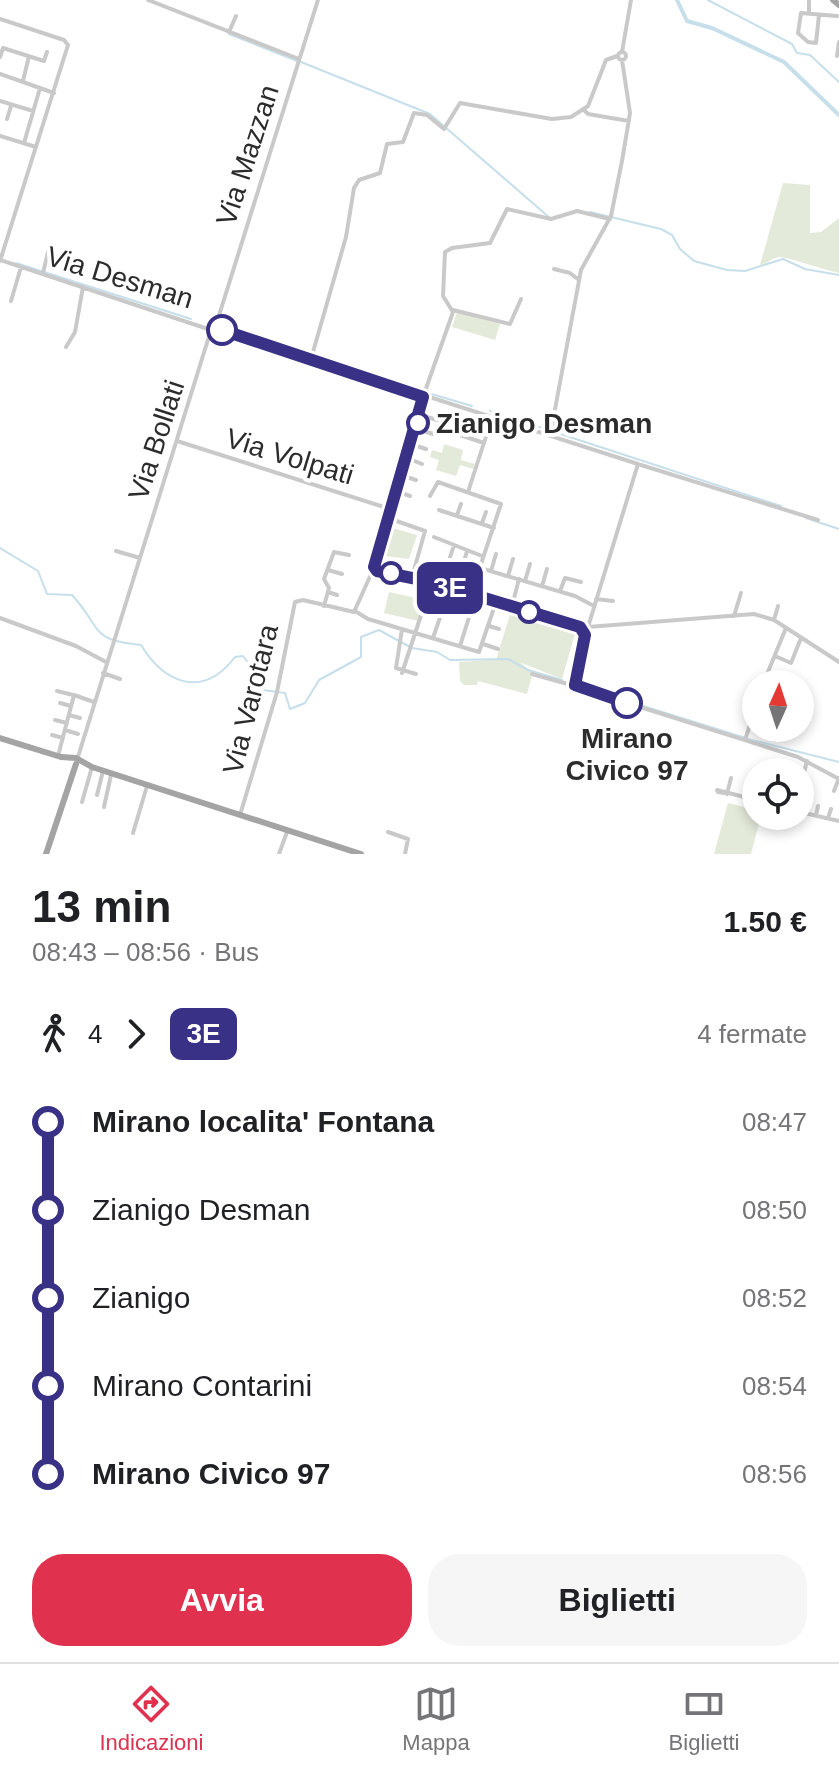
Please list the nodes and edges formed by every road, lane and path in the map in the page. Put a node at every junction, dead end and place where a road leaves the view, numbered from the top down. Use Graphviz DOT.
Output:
graph roads {
  1 [pos="148,0"];
  2 [pos="318,0"];
  3 [pos="631,0"];
  4 [pos="809,0"];
  5 [pos="833,0"];
  6 [pos="839,5"];
  7 [pos="809,14"];
  8 [pos="819,15"];
  9 [pos="236,16"];
  10 [pos="838,16"];
  11 [pos="0,19"];
  12 [pos="229,32"];
  13 [pos="839,42"];
  14 [pos="47,52"];
  15 [pos="29,56"];
  16 [pos="620,56"];
  17 [pos="837,56"];
  18 [pos="0,57"];
  19 [pos="299,59"];
  20 [pos="0,74"];
  21 [pos="23,82"];
  22 [pos="40,88"];
  23 [pos="54,93"];
  24 [pos="0,101"];
  25 [pos="12,105"];
  26 [pos="584,110"];
  27 [pos="33,111"];
  28 [pos="7,119"];
  29 [pos="629,121"];
  30 [pos="0,138"];
  31 [pos="24,143"];
  32 [pos="36,148"];
  33 [pos="611,216"];
  34 [pos="49,248"];
  35 [pos="0,260"];
  36 [pos="21,267"];
  37 [pos="554,269"];
  38 [pos="43,272"];
  39 [pos="579,280"];
  40 [pos="83,287"];
  41 [pos="521,299"];
  42 [pos="11,301"];
  43 [pos="453,310"];
  44 [pos="213,328"];
  45 [pos="66,347"];
  46 [pos="312,358"];
  47 [pos="423,397"];
  48 [pos="420,415"];
  49 [pos="492,418"];
  50 [pos="416,428"];
  51 [pos="433,434"];
  52 [pos="550,434"];
  53 [pos="177,440"];
  54 [pos="484,443"];
  55 [pos="411,444"];
  56 [pos="426,449"];
  57 [pos="407,458"];
  58 [pos="422,464"];
  59 [pos="639,466"];
  60 [pos="401,475"];
  61 [pos="416,480"];
  62 [pos="396,491"];
  63 [pos="468,492"];
  64 [pos="410,496"];
  65 [pos="430,496"];
  66 [pos="461,504"];
  67 [pos="390,509"];
  68 [pos="439,510"];
  69 [pos="486,512"];
  70 [pos="457,515"];
  71 [pos="388,518"];
  72 [pos="818,520"];
  73 [pos="482,523"];
  74 [pos="494,528"];
  75 [pos="434,537"];
  76 [pos="454,545"];
  77 [pos="116,551"];
  78 [pos="467,551"];
  79 [pos="496,554"];
  80 [pos="349,555"];
  81 [pos="482,556"];
  82 [pos="140,558"];
  83 [pos="513,559"];
  84 [pos="530,564"];
  85 [pos="478,568"];
  86 [pos="547,569"];
  87 [pos="328,570"];
  88 [pos="374,570"];
  89 [pos="491,571"];
  90 [pos="342,574"];
  91 [pos="508,576"];
  92 [pos="412,577"];
  93 [pos="476,578"];
  94 [pos="522,580"];
  95 [pos="432,582"];
  96 [pos="442,582"];
  97 [pos="581,582"];
  98 [pos="542,586"];
  99 [pos="450,588"];
  100 [pos="560,591"];
  101 [pos="328,592"];
  102 [pos="741,593"];
  103 [pos="337,595"];
  104 [pos="474,595"];
  105 [pos="596,599"];
  106 [pos="496,601"];
  107 [pos="613,601"];
  108 [pos="324,606"];
  109 [pos="512,606"];
  110 [pos="594,606"];
  111 [pos="778,606"];
  112 [pos="355,611"];
  113 [pos="734,616"];
  114 [pos="0,618"];
  115 [pos="774,620"];
  116 [pos="489,626"];
  117 [pos="786,628"];
  118 [pos="402,629"];
  119 [pos="499,629"];
  120 [pos="586,629"];
  121 [pos="415,633"];
  122 [pos="433,638"];
  123 [pos="801,638"];
  124 [pos="483,644"];
  125 [pos="460,646"];
  126 [pos="498,649"];
  127 [pos="775,656"];
  128 [pos="106,662"];
  129 [pos="839,662"];
  130 [pos="769,670"];
  131 [pos="402,671"];
  132 [pos="103,673"];
  133 [pos="416,674"];
  134 [pos="532,674"];
  135 [pos="120,679"];
  136 [pos="575,684"];
  137 [pos="57,691"];
  138 [pos="74,695"];
  139 [pos="94,702"];
  140 [pos="60,703"];
  141 [pos="71,706"];
  142 [pos="69,715"];
  143 [pos="80,718"];
  144 [pos="55,720"];
  145 [pos="67,723"];
  146 [pos="65,730"];
  147 [pos="78,734"];
  148 [pos="52,735"];
  149 [pos="742,737"];
  150 [pos="0,738"];
  151 [pos="63,738"];
  152 [pos="757,742"];
  153 [pos="60,756"];
  154 [pos="799,758"];
  155 [pos="75,761"];
  156 [pos="814,765"];
  157 [pos="89,766"];
  158 [pos="103,771"];
  159 [pos="112,774"];
  160 [pos="731,778"];
  161 [pos="839,778"];
  162 [pos="147,785"];
  163 [pos="834,791"];
  164 [pos="97,795"];
  165 [pos="742,797"];
  166 [pos="82,802"];
  167 [pos="818,806"];
  168 [pos="104,807"];
  169 [pos="831,809"];
  170 [pos="240,815"];
  171 [pos="816,815"];
  172 [pos="828,818"];
  173 [pos="839,821"];
  174 [pos="287,832"];
  175 [pos="388,832"];
  176 [pos="133,833"];
  177 [pos="46,854"];
  178 [pos="279,854"];
  179 [pos="361,854"];
  180 [pos="405,854"];
  1 -- 12 [label="street"];
  2 -- 19 [label="street, Via Mazzan"];
  3 -- 16 [label="street"];
  4 -- 7 [label="street"];
  5 -- 6 [label="main road"];
  7 -- 8 [label="street"];
  7 -- 8 [label="street"];
  8 -- 10 [label="street"];
  9 -- 12 [label="street"];
  11 -- 23 [label="street"];
  12 -- 19 [label="street"];
  13 -- 17 [label="street"];
  14 -- 15 [label="street"];
  15 -- 18 [label="street"];
  15 -- 21 [label="street"];
  16 -- 26 [label="street"];
  16 -- 29 [label="street"];
  19 -- 44 [label="street, Via Mazzan"];
  20 -- 21 [label="street"];
  21 -- 22 [label="street"];
  22 -- 23 [label="street"];
  22 -- 27 [label="street"];
  23 -- 32 [label="street"];
  24 -- 25 [label="street"];
  25 -- 27 [label="street"];
  25 -- 28 [label="street"];
  26 -- 29 [label="street"];
  26 -- 46 [label="street"];
  27 -- 31 [label="street"];
  29 -- 33 [label="street"];
  30 -- 31 [label="street"];
  31 -- 32 [label="street"];
  32 -- 35 [label="street"];
  33 -- 39 [label="street"];
  33 -- 43 [label="street"];
  34 -- 38 [label="street"];
  35 -- 36 [label="street, Via Desman"];
  36 -- 38 [label="street, Via Desman"];
  36 -- 42 [label="street, Via Desman"];
  37 -- 39 [label="street"];
  38 -- 40 [label="street, Via Desman"];
  39 -- 52 [label="street"];
  40 -- 44 [label="street, Via Desman"];
  40 -- 45 [label="street"];
  41 -- 43 [label="street"];
  43 -- 47 [label="street"];
  44 -- 46 [label="street, Via Desman"];
  44 -- 53 [label="street, Via Bollati"];
  46 -- 47 [label="street, Via Desman"];
  47 -- 48 [label="street"];
  47 -- 49 [label="street, Via Desman"];
  48 -- 50 [label="street"];
  48 -- 54 [label="street"];
  49 -- 52 [label="street, Via Desman"];
  49 -- 54 [label="street"];
  50 -- 51 [label="street"];
  50 -- 55 [label="street"];
  52 -- 59 [label="street, Via Desman"];
  53 -- 67 [label="street, Via Volpati"];
  53 -- 82 [label="street, Via Bollati"];
  54 -- 63 [label="street"];
  55 -- 56 [label="street"];
  55 -- 57 [label="street"];
  57 -- 58 [label="street"];
  57 -- 60 [label="street"];
  59 -- 72 [label="street"];
  59 -- 105 [label="street"];
  60 -- 61 [label="street"];
  60 -- 62 [label="street"];
  62 -- 64 [label="street"];
  62 -- 67 [label="street"];
  63 -- 65 [label="street"];
  63 -- 74 [label="street"];
  66 -- 70 [label="street"];
  67 -- 71 [label="street"];
  68 -- 70 [label="street"];
  69 -- 73 [label="street"];
  70 -- 73 [label="street"];
  71 -- 88 [label="street"];
  71 -- 92 [label="street"];
  73 -- 74 [label="street"];
  74 -- 81 [label="street"];
  75 -- 76 [label="street"];
  76 -- 78 [label="street"];
  76 -- 96 [label="street"];
  77 -- 82 [label="street"];
  78 -- 81 [label="street"];
  78 -- 93 [label="street"];
  79 -- 89 [label="street"];
  80 -- 87 [label="street"];
  81 -- 85 [label="street"];
  82 -- 128 [label="street, Via Bollati"];
  83 -- 91 [label="street"];
  84 -- 94 [label="street"];
  85 -- 89 [label="street"];
  85 -- 93 [label="street"];
  86 -- 98 [label="street"];
  87 -- 90 [label="street"];
  87 -- 101 [label="street"];
  88 -- 92 [label="street"];
  88 -- 112 [label="street"];
  89 -- 91 [label="street"];
  91 -- 94 [label="street"];
  92 -- 95 [label="street"];
  93 -- 104 [label="street"];
  94 -- 98 [label="street"];
  94 -- 109 [label="street"];
  95 -- 96 [label="street"];
  95 -- 121 [label="street"];
  96 -- 99 [label="street"];
  97 -- 100 [label="street"];
  98 -- 100 [label="street"];
  99 -- 104 [label="street"];
  99 -- 122 [label="street"];
  100 -- 110 [label="street"];
  101 -- 103 [label="street"];
  101 -- 108 [label="street"];
  102 -- 113 [label="street"];
  104 -- 106 [label="street"];
  104 -- 125 [label="street"];
  105 -- 107 [label="street"];
  105 -- 110 [label="street"];
  106 -- 109 [label="street"];
  106 -- 116 [label="street"];
  108 -- 112 [label="street, Via Varotara"];
  108 -- 170 [label="street, Via Varotara"];
  109 -- 120 [label="street"];
  110 -- 120 [label="street"];
  111 -- 115 [label="street"];
  112 -- 118 [label="street, Via Varotara"];
  113 -- 115 [label="street"];
  113 -- 120 [label="street"];
  114 -- 128 [label="street"];
  115 -- 117 [label="street"];
  116 -- 119 [label="street"];
  116 -- 124 [label="street"];
  117 -- 123 [label="street"];
  117 -- 127 [label="street"];
  118 -- 121 [label="street, Via Varotara"];
  118 -- 131 [label="street"];
  120 -- 136 [label="street"];
  121 -- 122 [label="street, Via Varotara"];
  121 -- 131 [label="street"];
  122 -- 125 [label="street, Via Varotara"];
  123 -- 127 [label="street"];
  123 -- 129 [label="street"];
  124 -- 125 [label="street"];
  124 -- 126 [label="street"];
  127 -- 130 [label="street"];
  128 -- 132 [label="street, Via Bollati"];
  131 -- 133 [label="street"];
  132 -- 135 [label="street"];
  132 -- 139 [label="street, Via Bollati"];
  134 -- 136 [label="street"];
  136 -- 149 [label="street"];
  137 -- 138 [label="street"];
  138 -- 139 [label="street"];
  138 -- 141 [label="street"];
  139 -- 155 [label="street, Via Bollati"];
  140 -- 141 [label="street"];
  141 -- 142 [label="street"];
  142 -- 143 [label="street"];
  142 -- 145 [label="street"];
  144 -- 145 [label="street"];
  145 -- 146 [label="street"];
  146 -- 147 [label="street"];
  146 -- 151 [label="street"];
  148 -- 151 [label="street"];
  150 -- 153 [label="main road"];
  151 -- 153 [label="street"];
  152 -- 154 [label="street"];
  153 -- 155 [label="main road"];
  155 -- 157 [label="main road"];
  155 -- 177 [label="main road"];
  156 -- 161 [label="street"];
  157 -- 158 [label="main road"];
  157 -- 166 [label="street"];
  158 -- 159 [label="main road"];
  158 -- 164 [label="street"];
  159 -- 162 [label="main road"];
  159 -- 168 [label="street"];
  160 -- 165 [label="street"];
  161 -- 163 [label="street"];
  162 -- 170 [label="main road"];
  162 -- 176 [label="street"];
  167 -- 171 [label="street"];
  169 -- 172 [label="street"];
  170 -- 179 [label="main road"];
  171 -- 172 [label="street"];
  172 -- 173 [label="street"];
  174 -- 178 [label="street"];
  175 -- 180 [label="street"];
}
